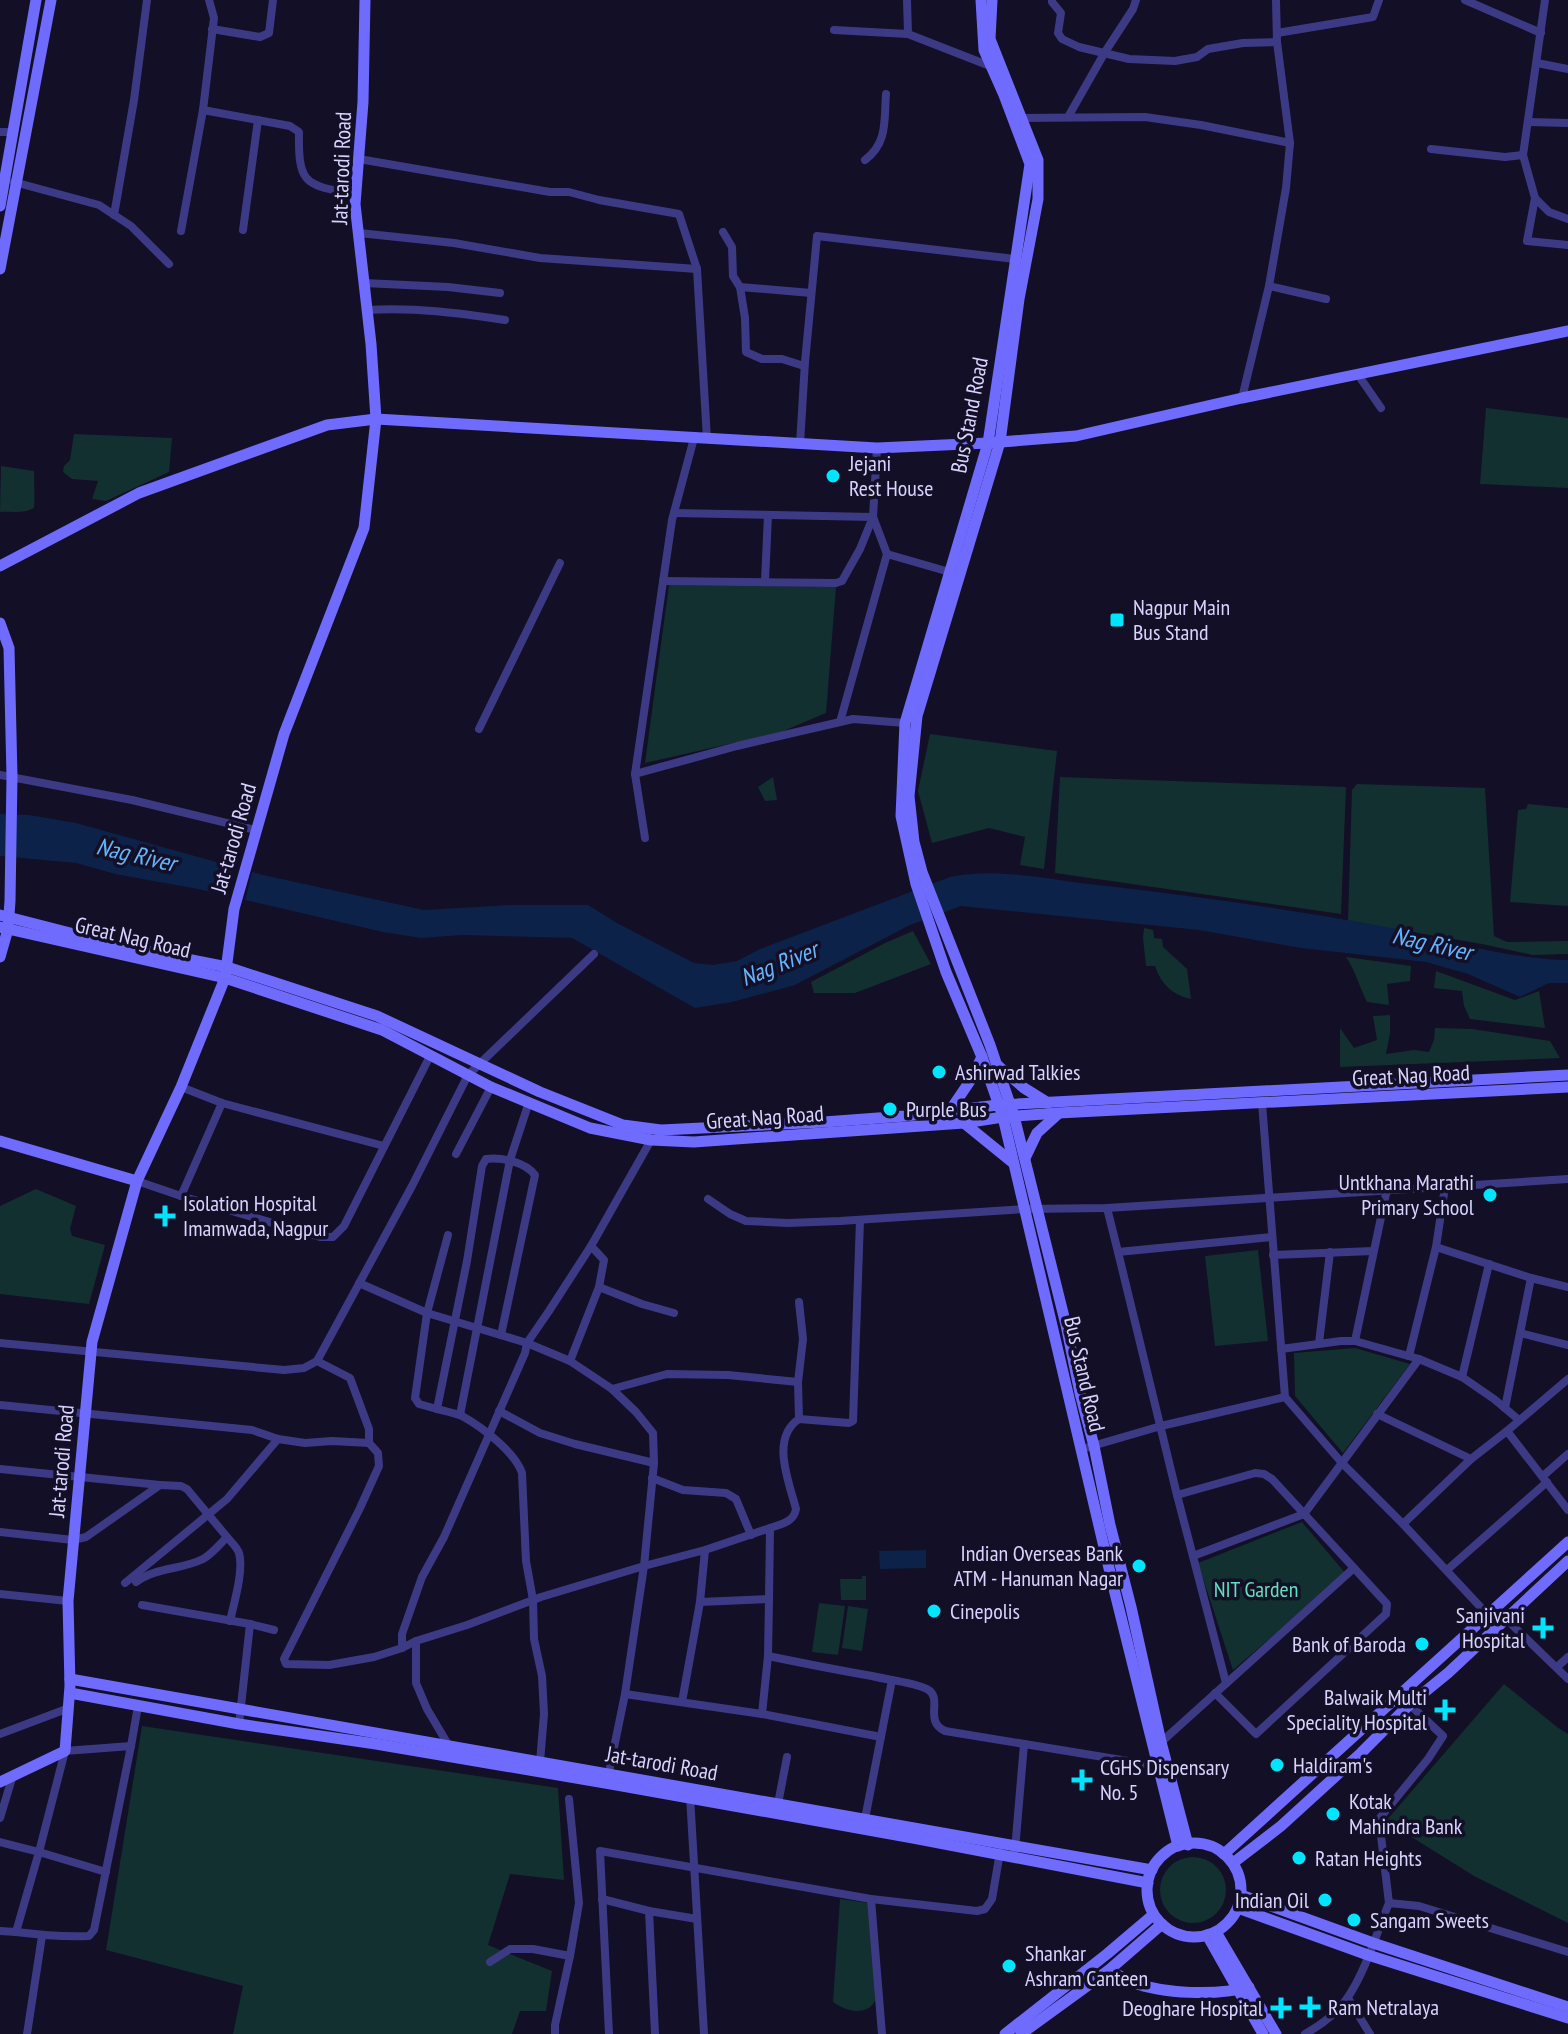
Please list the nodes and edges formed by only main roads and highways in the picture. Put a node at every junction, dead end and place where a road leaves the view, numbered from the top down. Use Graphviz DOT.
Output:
graph roads {
  1 [pos="36,0"];
  2 [pos="51,0"];
  3 [pos="365,0"];
  4 [pos="981,0"];
  5 [pos="992,0"];
  6 [pos="1018,118"];
  7 [pos="11,181"];
  8 [pos="0,206"];
  9 [pos="1,255"];
  10 [pos="0,269"];
  11 [pos="1568,331"];
  12 [pos="376,419"];
  13 [pos="994,443"];
  14 [pos="0,566"];
  15 [pos="955,574"];
  16 [pos="0,623"];
  17 [pos="6,776"];
  18 [pos="921,882"];
  19 [pos="933,916"];
  20 [pos="4,922"];
  21 [pos="0,957"];
  22 [pos="226,973"];
  23 [pos="982,1057"];
  24 [pos="997,1065"];
  25 [pos="1568,1075"];
  26 [pos="1568,1087"];
  27 [pos="1049,1104"];
  28 [pos="1006,1111"];
  29 [pos="949,1112"];
  30 [pos="1058,1113"];
  31 [pos="964,1123"];
  32 [pos="0,1141"];
  33 [pos="1025,1158"];
  34 [pos="1013,1163"];
  35 [pos="137,1181"];
  36 [pos="1031,1209"];
  37 [pos="1568,1542"];
  38 [pos="1568,1561"];
  39 [pos="70,1686"];
  40 [pos="1158,1745"];
  41 [pos="608,1778"];
  42 [pos="0,1782"];
  43 [pos="1183,1846"];
  44 [pos="1015,1851"];
  45 [pos="1229,1859"];
  46 [pos="1152,1870"];
  47 [pos="1148,1883"];
  48 [pos="1241,1895"];
  49 [pos="1238,1908"];
  50 [pos="1158,1920"];
  51 [pos="1211,1934"];
  52 [pos="1371,1949"];
  53 [pos="1109,1970"];
  54 [pos="1244,1989"];
  55 [pos="1568,2007"];
  56 [pos="1568,2018"];
  57 [pos="1005,2034"];
  58 [pos="1021,2034"];
  59 [pos="1263,2034"];
  60 [pos="1276,2034"];
  1 -- 7 [label="main road"];
  2 -- 7 [label="main road"];
  3 -- 12 [label="main road, Jat-tarodi Road"];
  4 -- 6 [label="main road, Bus Stand Road"];
  5 -- 6 [label="main road"];
  6 -- 13 [label="main road, Bus Stand Road"];
  6 -- 13 [label="main road"];
  7 -- 8 [label="main road"];
  7 -- 9 [label="main road"];
  9 -- 10 [label="main road"];
  11 -- 13 [label="main road"];
  12 -- 13 [label="main road"];
  12 -- 14 [label="main road"];
  12 -- 22 [label="main road, Jat-tarodi Road"];
  13 -- 15 [label="main road, Bus Stand Road"];
  15 -- 18 [label="main road"];
  15 -- 18 [label="main road, Bus Stand Road"];
  16 -- 17 [label="main road"];
  17 -- 20 [label="main road"];
  18 -- 19 [label="main road"];
  19 -- 23 [label="main road, Bus Stand Road"];
  19 -- 24 [label="main road"];
  20 -- 21 [label="main road"];
  20 -- 22 [label="main road, Great Nag Road"];
  22 -- 29 [label="main road, Great Nag Road"];
  22 -- 31 [label="main road, Great Nag Road"];
  22 -- 35 [label="main road, Jat-tarodi Road"];
  23 -- 28 [label="main road, Bus Stand Road"];
  23 -- 29 [label="main road"];
  24 -- 27 [label="main road"];
  24 -- 28 [label="main road"];
  25 -- 27 [label="main road, Great Nag Road"];
  26 -- 30 [label="main road, Great Nag Road"];
  27 -- 28 [label="main road, Great Nag Road"];
  28 -- 29 [label="main road, Great Nag Road"];
  28 -- 30 [label="main road, Great Nag Road"];
  28 -- 31 [label="main road, Great Nag Road"];
  28 -- 33 [label="main road"];
  28 -- 34 [label="main road, Bus Stand Road"];
  30 -- 33 [label="main road"];
  31 -- 34 [label="main road"];
  32 -- 35 [label="main road"];
  33 -- 36 [label="main road"];
  34 -- 36 [label="main road, Bus Stand Road"];
  35 -- 39 [label="main road, Jat-tarodi Road"];
  36 -- 40 [label="main road, Bus Stand Road"];
  37 -- 45 [label="main road"];
  38 -- 45 [label="main road"];
  39 -- 41 [label="main road, Jat-tarodi Road"];
  39 -- 41 [label="main road"];
  39 -- 42 [label="main road"];
  40 -- 43 [label="main road"];
  40 -- 43 [label="main road, Bus Stand Road"];
  41 -- 44 [label="main road, Jat-tarodi Road"];
  43 -- 45 [label="main road"];
  43 -- 46 [label="main road"];
  44 -- 46 [label="main road, Jat-tarodi Road"];
  44 -- 47 [label="main road"];
  45 -- 48 [label="main road"];
  46 -- 47 [label="main road"];
  47 -- 50 [label="main road"];
  48 -- 49 [label="main road"];
  48 -- 52 [label="main road"];
  49 -- 51 [label="main road"];
  49 -- 52 [label="main road"];
  50 -- 51 [label="main road"];
  50 -- 53 [label="main road"];
  50 -- 57 [label="main road"];
  51 -- 54 [label="main road"];
  52 -- 55 [label="main road"];
  52 -- 56 [label="main road"];
  53 -- 54 [label="main road"];
  53 -- 58 [label="main road"];
  54 -- 59 [label="main road"];
  54 -- 60 [label="main road"];
}
